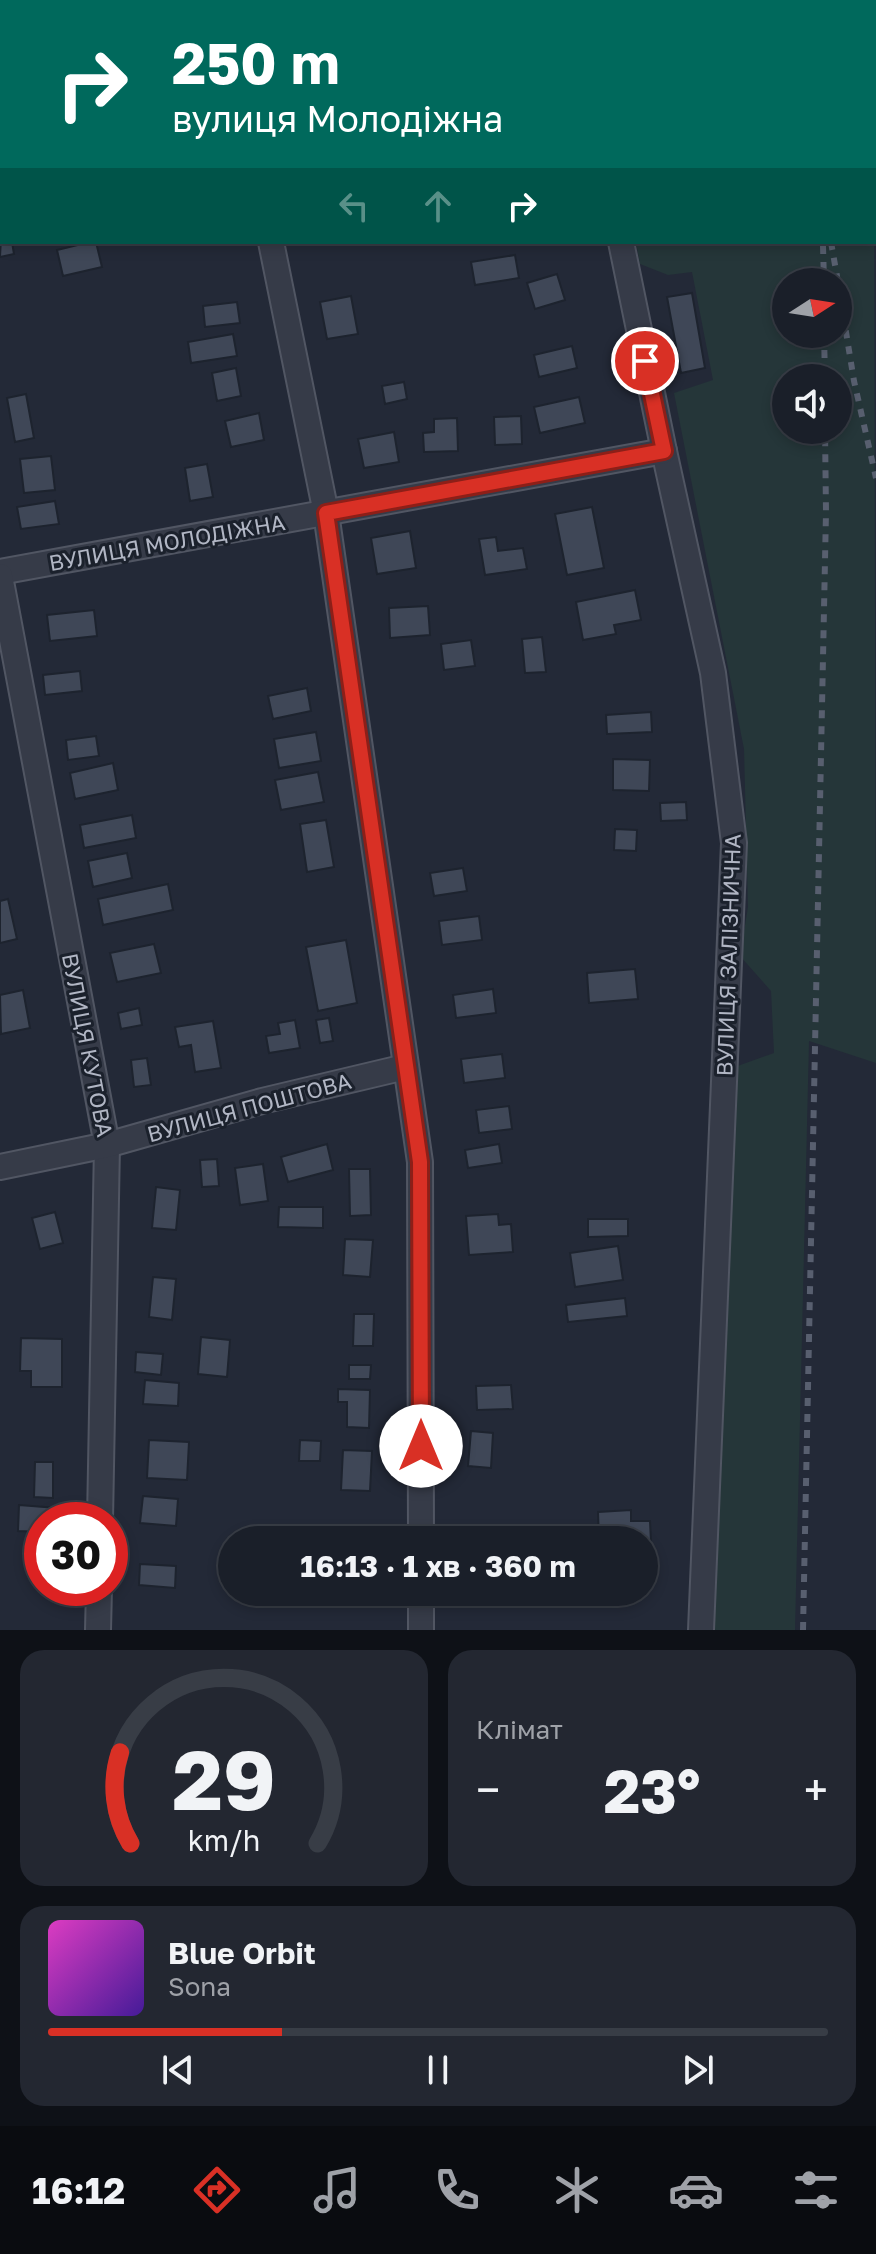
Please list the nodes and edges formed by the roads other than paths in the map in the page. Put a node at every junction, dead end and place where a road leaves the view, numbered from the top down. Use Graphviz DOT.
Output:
graph roads {
  1 [pos="271,244"];
  2 [pos="621,244"];
  3 [pos="664,451"];
  4 [pos="326,513"];
  5 [pos="0,574"];
  6 [pos="405,1067"];
  7 [pos="107,1145"];
  8 [pos="0,1167"];
  9 [pos="100,1502"];
  10 [pos="421,1526"];
  11 [pos="99,1606"];
  12 [pos="421,1606"];
  13 [pos="98,1630"];
  14 [pos="421,1630"];
  15 [pos="701,1630"];
  1 -- 4 [label="street"];
  2 -- 3 [label="street, ВУЛИЦЯ ЗАЛІЗНИЧНА"];
  3 -- 4 [label="street, ВУЛИЦЯ МОЛОДІЖНА"];
  3 -- 15 [label="street, ВУЛИЦЯ ЗАЛІЗНИЧНА"];
  4 -- 5 [label="street, ВУЛИЦЯ МОЛОДІЖНА"];
  4 -- 6 [label="street"];
  5 -- 7 [label="street, ВУЛИЦЯ КУТОВА"];
  6 -- 7 [label="street, ВУЛИЦЯ ПОШТОВА"];
  6 -- 10 [label="street"];
  7 -- 8 [label="street, ВУЛИЦЯ ПОШТОВА"];
  7 -- 9 [label="street, ВУЛИЦЯ КУТОВА"];
  11 -- 13 [label="street"];
  12 -- 14 [label="street"];
}
